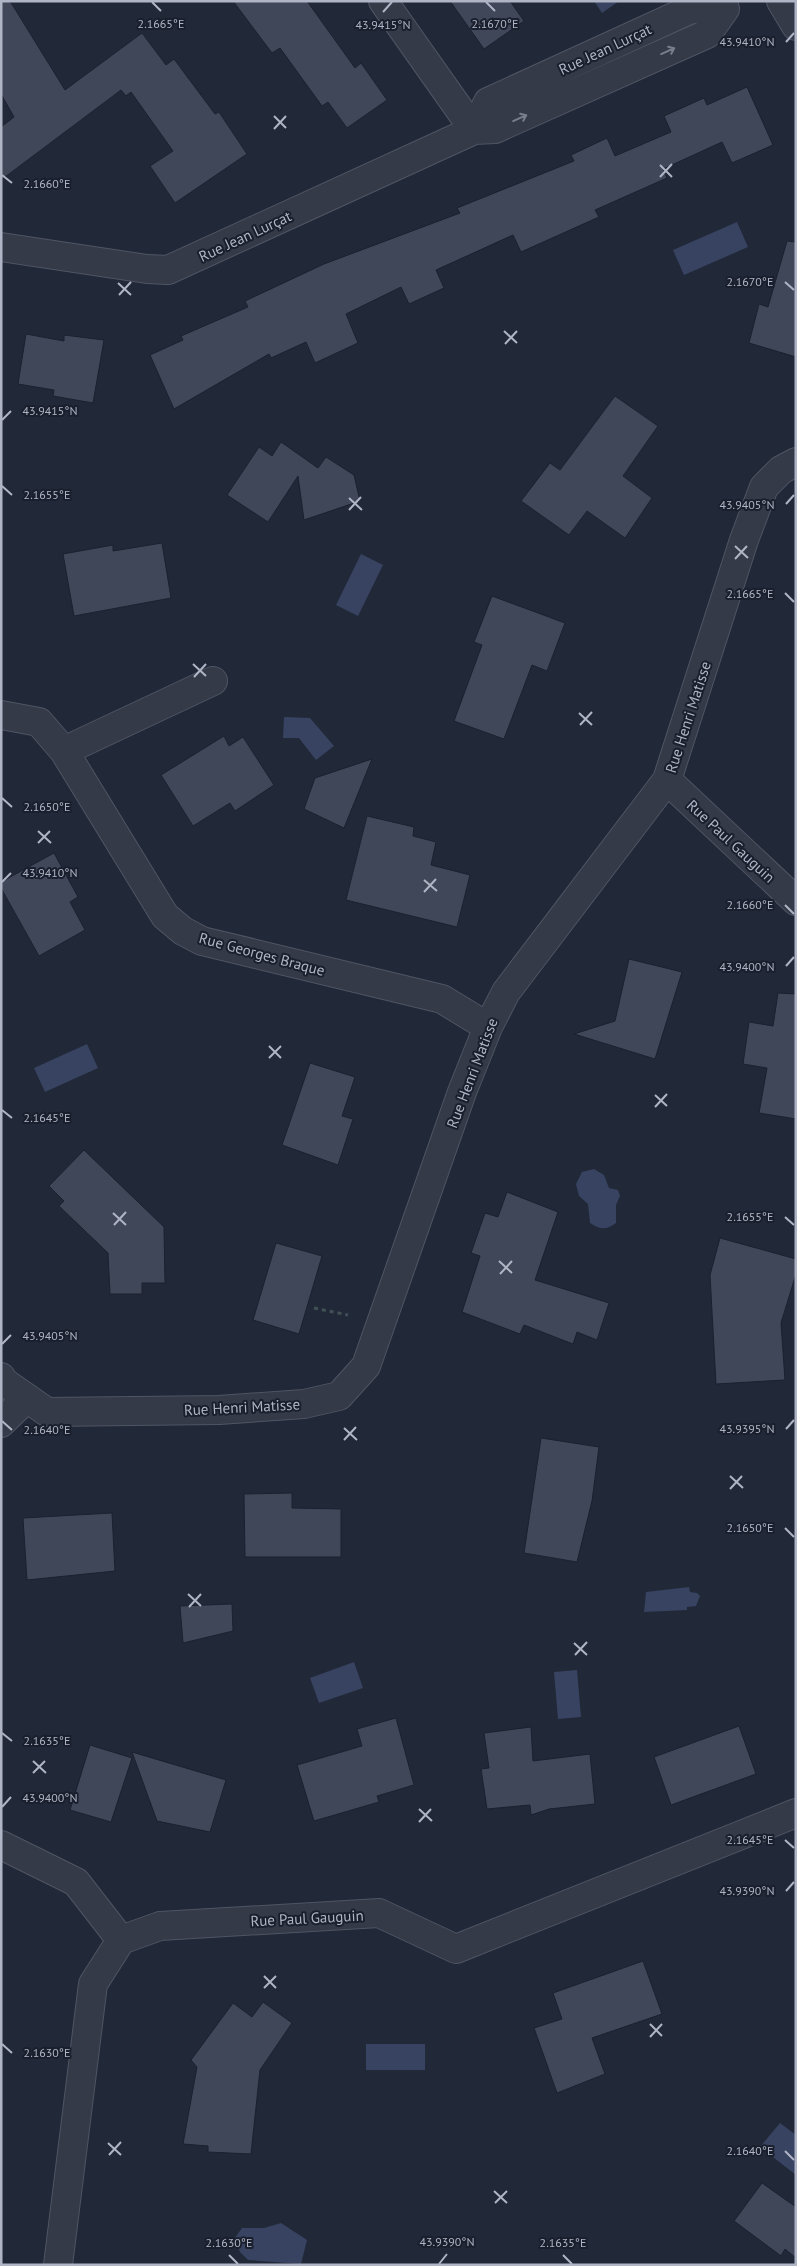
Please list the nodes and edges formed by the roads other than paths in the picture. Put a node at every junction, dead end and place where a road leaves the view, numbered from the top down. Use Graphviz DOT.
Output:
graph roads {
  1 [pos="382,1"];
  2 [pos="781,1"];
  3 [pos="735,5"];
  4 [pos="796,26"];
  5 [pos="474,130"];
  6 [pos="1,247"];
  7 [pos="796,462"];
  8 [pos="214,681"];
  9 [pos="1,715"];
  10 [pos="64,751"];
  11 [pos="667,780"];
  12 [pos="796,901"];
  13 [pos="488,1027"];
  14 [pos="1,1377"];
  15 [pos="27,1398"];
  16 [pos="1,1423"];
  17 [pos="796,1813"];
  18 [pos="1,1844"];
  19 [pos="121,1940"];
  20 [pos="58,2265"];
  1 -- 5 [label="street"];
  2 -- 4 [label="street"];
  3 -- 5 [label="street, Rue Jean Lurçat"];
  5 -- 6 [label="street, Rue Jean Lurçat"];
  7 -- 11 [label="street, Rue Henri Matisse"];
  8 -- 10 [label="street"];
  9 -- 10 [label="street, Rue Georges Braque"];
  10 -- 13 [label="street, Rue Georges Braque"];
  11 -- 12 [label="street, Rue Paul Gauguin"];
  11 -- 13 [label="street, Rue Henri Matisse"];
  13 -- 15 [label="street, Rue Henri Matisse"];
  14 -- 15 [label="street, Rue Henri Matisse"];
  15 -- 16 [label="street"];
  17 -- 19 [label="street, Rue Paul Gauguin"];
  18 -- 19 [label="street"];
  19 -- 20 [label="street"];
}
